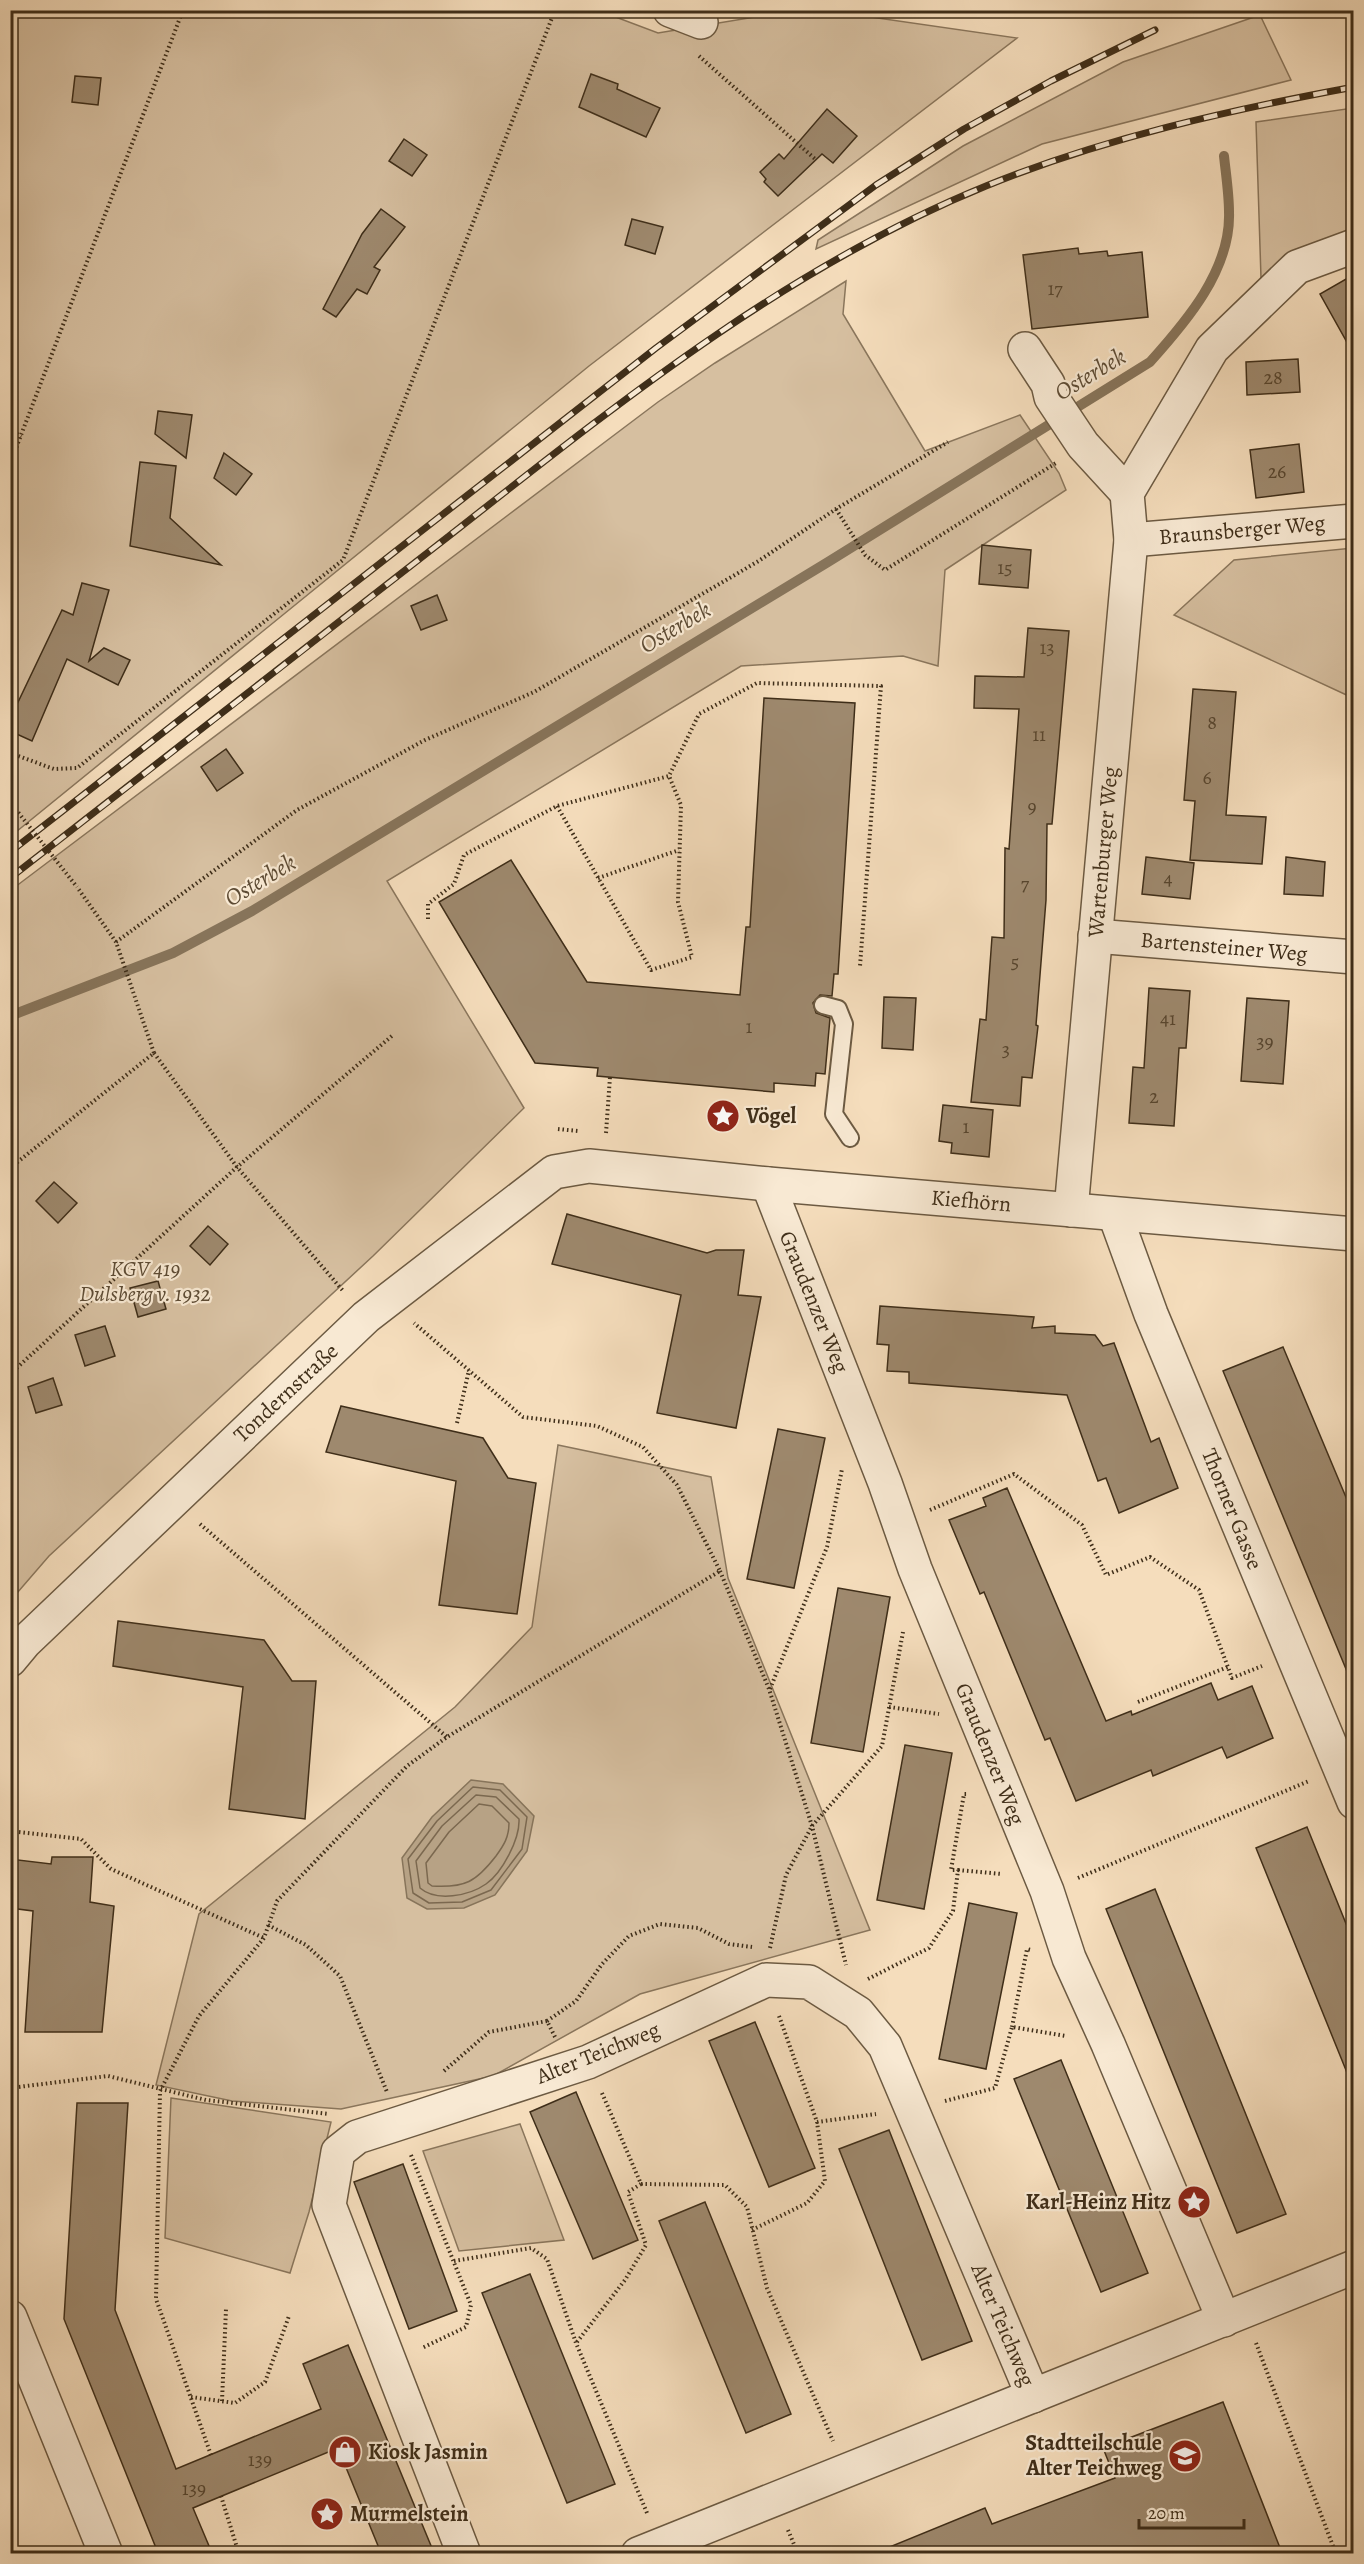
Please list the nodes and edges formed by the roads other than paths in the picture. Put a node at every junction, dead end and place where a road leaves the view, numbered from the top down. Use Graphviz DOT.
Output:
graph roads {
  1 [pos="670,10"];
  2 [pos="696,36"];
  3 [pos="1353,246"];
  4 [pos="1025,349"];
  5 [pos="1126,493"];
  6 [pos="1353,521"];
  7 [pos="1131,540"];
  8 [pos="1095,936"];
  9 [pos="1353,957"];
  10 [pos="823,1005"];
  11 [pos="850,1138"];
  12 [pos="589,1166"];
  13 [pos="768,1184"];
  14 [pos="1071,1210"];
  15 [pos="1116,1215"];
  16 [pos="1353,1234"];
  17 [pos="10,1660"];
  18 [pos="1353,1802"];
  19 [pos="1353,2267"];
  20 [pos="1234,2316"];
  21 [pos="10,2317"];
  22 [pos="1033,2396"];
  23 [pos="649,2549"];
  24 [pos="106,2553"];
  25 [pos="464,2553"];
  1 -- 2 [label="street"];
  3 -- 5 [label="street"];
  4 -- 5 [label="street"];
  5 -- 7 [label="street, Wartenburger Weg"];
  6 -- 7 [label="street, Braunsberger Weg"];
  7 -- 8 [label="street, Wartenburger Weg"];
  8 -- 9 [label="street, Bartensteiner Weg"];
  8 -- 14 [label="street, Wartenburger Weg"];
  10 -- 11 [label="lane"];
  12 -- 13 [label="street, Kiefhörn"];
  12 -- 17 [label="street, Tondernstraße"];
  13 -- 14 [label="street, Kiefhörn"];
  13 -- 20 [label="street, Graudenzer Weg"];
  14 -- 15 [label="street, Kiefhörn"];
  15 -- 16 [label="street, Kiefhörn"];
  15 -- 18 [label="street, Thorner Gasse"];
  19 -- 20 [label="street, Alter Teichweg"];
  20 -- 22 [label="street, Alter Teichweg"];
  21 -- 24 [label="street"];
  22 -- 23 [label="street, Alter Teichweg"];
  22 -- 25 [label="street, Alter Teichweg"];
}
